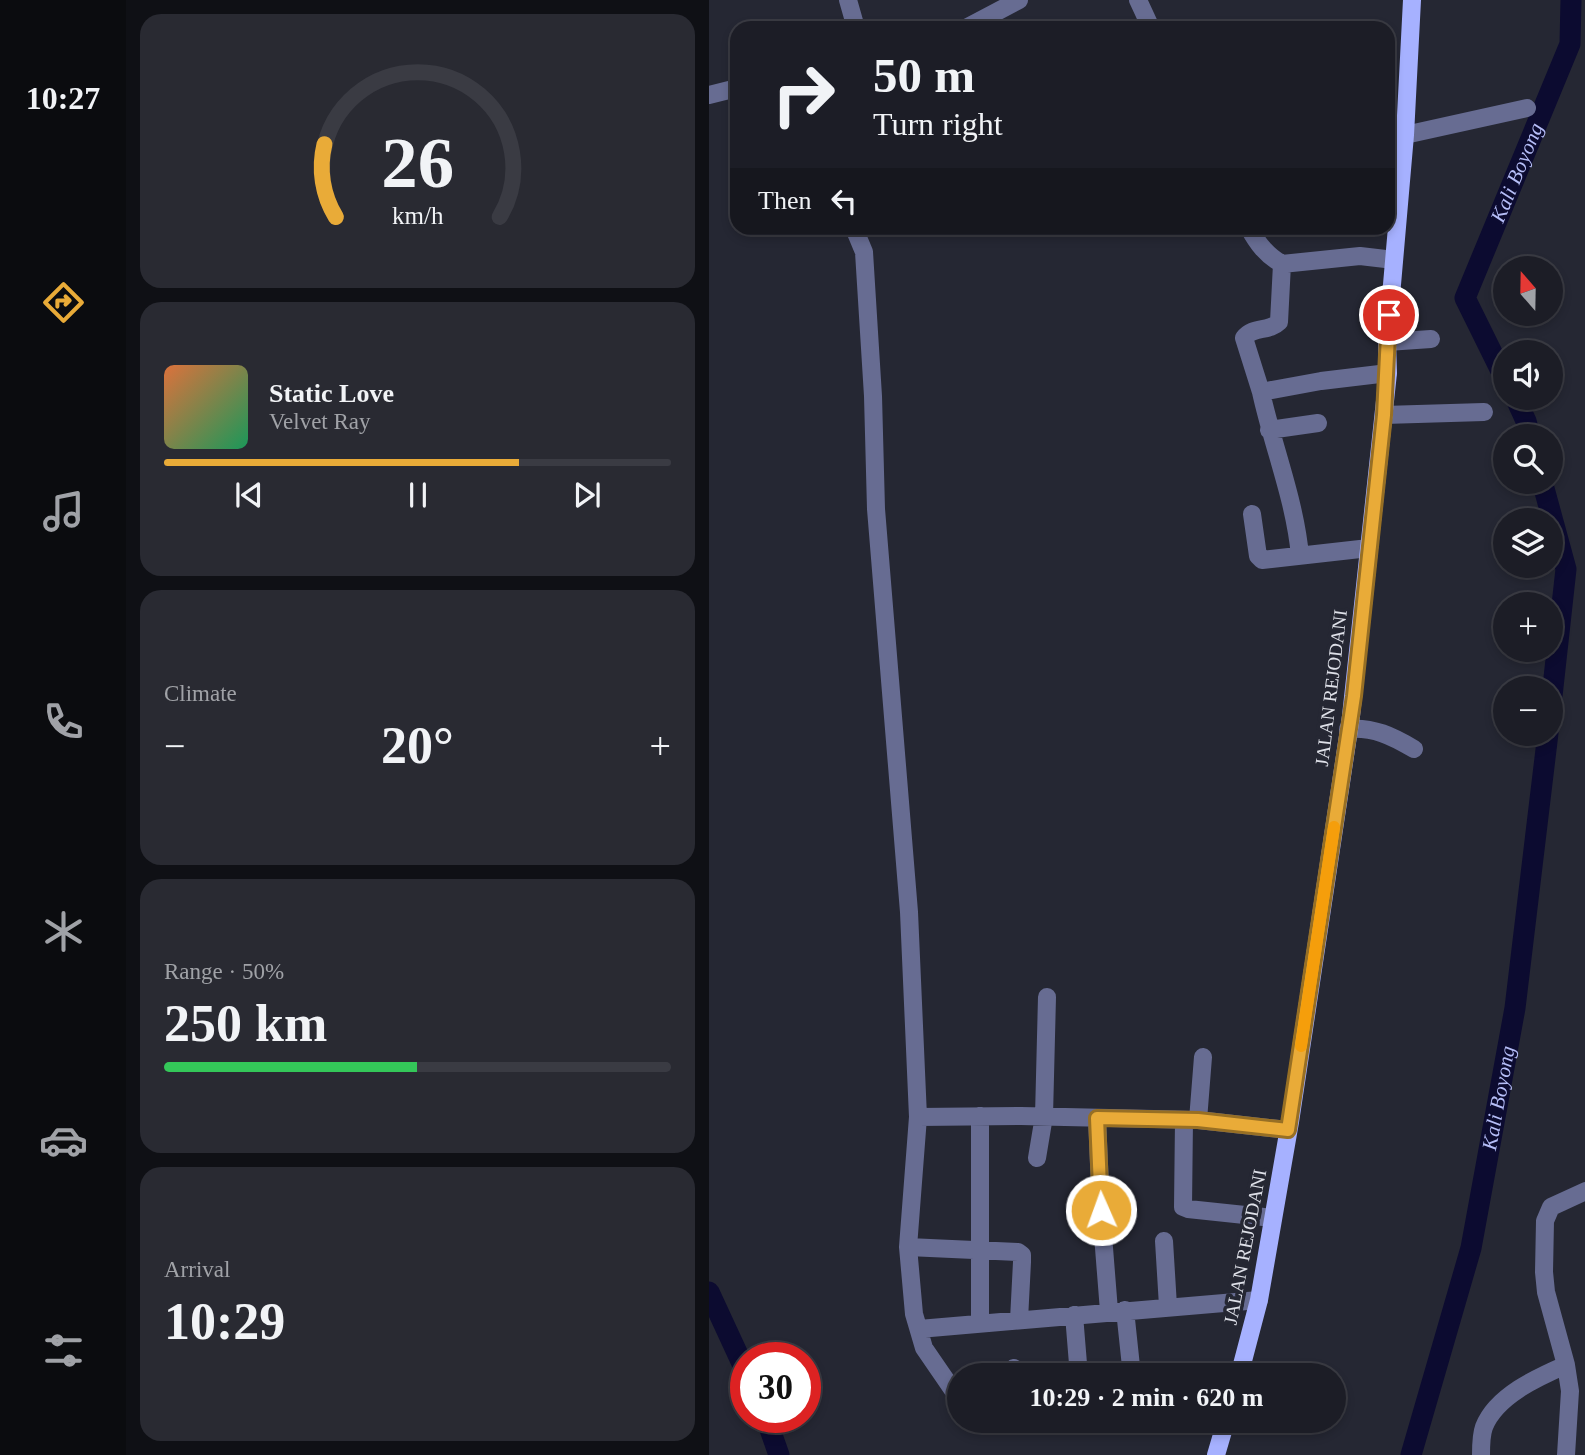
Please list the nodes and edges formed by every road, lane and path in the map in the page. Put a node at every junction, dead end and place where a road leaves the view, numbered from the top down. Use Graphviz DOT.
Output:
graph roads {
  1 [pos="848,0"];
  2 [pos="1138,0"];
  3 [pos="1412,0"];
  4 [pos="1011,2"];
  5 [pos="854,21"];
  6 [pos="978,21"];
  7 [pos="1148,21"];
  8 [pos="730,90"];
  9 [pos="709,94"];
  10 [pos="1527,108"];
  11 [pos="1405,135"];
  12 [pos="857,235"];
  13 [pos="1253,235"];
  14 [pos="1394,260"];
  15 [pos="1282,264"];
  16 [pos="1431,339"];
  17 [pos="1387,342"];
  18 [pos="1388,373"];
  19 [pos="1261,392"];
  20 [pos="1484,412"];
  21 [pos="1384,415"];
  22 [pos="1318,423"];
  23 [pos="1269,430"];
  24 [pos="1252,514"];
  25 [pos="1369,548"];
  26 [pos="1300,556"];
  27 [pos="1350,723"];
  28 [pos="1414,749"];
  29 [pos="1047,997"];
  30 [pos="1203,1057"];
  31 [pos="980,1116"];
  32 [pos="1044,1116"];
  33 [pos="918,1117"];
  34 [pos="1097,1118"];
  35 [pos="1191,1120"];
  36 [pos="1288,1130"];
  37 [pos="1037,1158"];
  38 [pos="1585,1191"];
  39 [pos="1273,1218"];
  40 [pos="1163,1241"];
  41 [pos="908,1247"];
  42 [pos="980,1251"];
  43 [pos="1259,1300"];
  44 [pos="1168,1306"];
  45 [pos="1117,1310"];
  46 [pos="1074,1315"];
  47 [pos="1019,1320"];
  48 [pos="980,1323"];
  49 [pos="919,1329"];
  50 [pos="1078,1363"];
  51 [pos="1129,1363"];
  52 [pos="1242,1363"];
  53 [pos="1566,1365"];
  54 [pos="947,1382"];
  55 [pos="1223,1433"];
  56 [pos="1217,1455"];
  57 [pos="1481,1455"];
  58 [pos="1566,1455"];
  1 -- 5 [label="street"];
  2 -- 7 [label="street"];
  3 -- 11 [label="main road, JALAN REJODANI"];
  4 -- 6 [label="street"];
  8 -- 9 [label="street"];
  10 -- 11 [label="street"];
  11 -- 14 [label="main road, JALAN REJODANI"];
  12 -- 33 [label="street"];
  13 -- 15 [label="street"];
  14 -- 15 [label="street"];
  14 -- 17 [label="main road, JALAN REJODANI"];
  15 -- 19 [label="street"];
  16 -- 17 [label="street"];
  17 -- 18 [label="main road, JALAN REJODANI"];
  18 -- 19 [label="street"];
  18 -- 21 [label="main road, JALAN REJODANI"];
  19 -- 23 [label="street"];
  20 -- 21 [label="street"];
  21 -- 25 [label="main road, JALAN REJODANI"];
  22 -- 23 [label="street"];
  23 -- 26 [label="street"];
  24 -- 26 [label="street"];
  25 -- 26 [label="street"];
  25 -- 27 [label="main road, JALAN REJODANI"];
  27 -- 28 [label="street"];
  27 -- 36 [label="main road, JALAN REJODANI"];
  29 -- 32 [label="street"];
  30 -- 35 [label="street"];
  31 -- 32 [label="street"];
  31 -- 33 [label="street"];
  31 -- 42 [label="street"];
  32 -- 34 [label="street"];
  32 -- 37 [label="street"];
  33 -- 41 [label="street"];
  34 -- 35 [label="street"];
  34 -- 45 [label="street"];
  35 -- 36 [label="street"];
  35 -- 39 [label="street"];
  36 -- 39 [label="main road, JALAN REJODANI"];
  38 -- 53 [label="street"];
  39 -- 43 [label="main road, JALAN REJODANI"];
  40 -- 44 [label="street"];
  41 -- 42 [label="street"];
  41 -- 49 [label="street"];
  42 -- 47 [label="street"];
  42 -- 48 [label="street"];
  43 -- 44 [label="street"];
  43 -- 52 [label="main road, JALAN REJODANI"];
  44 -- 45 [label="street"];
  45 -- 46 [label="street"];
  45 -- 51 [label="street"];
  46 -- 47 [label="street"];
  46 -- 50 [label="street"];
  47 -- 48 [label="street"];
  48 -- 49 [label="street"];
  49 -- 54 [label="street"];
  53 -- 57 [label="street"];
  53 -- 58 [label="street"];
  55 -- 56 [label="main road"];
}
